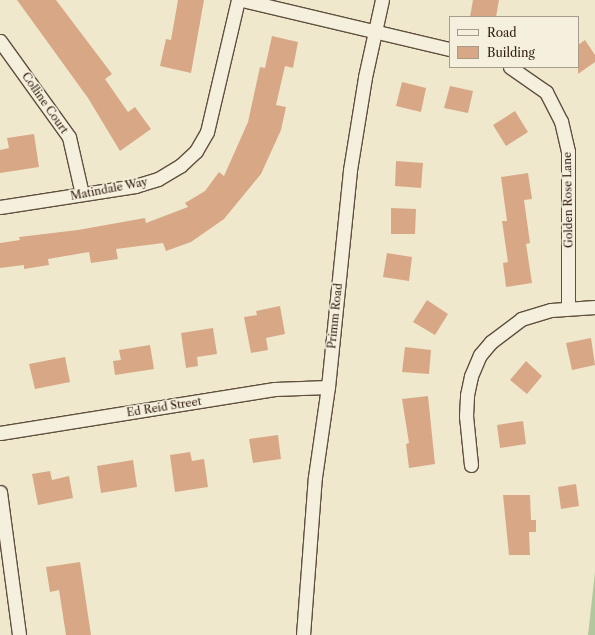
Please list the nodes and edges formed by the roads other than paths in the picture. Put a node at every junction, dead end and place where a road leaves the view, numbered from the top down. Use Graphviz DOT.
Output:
graph roads {
  1 [pos="238,0"];
  2 [pos="242,0"];
  3 [pos="382,0"];
  4 [pos="375,31"];
  5 [pos="0,41"];
  6 [pos="449,49"];
  7 [pos="511,68"];
  8 [pos="82,194"];
  9 [pos="0,208"];
  10 [pos="595,307"];
  11 [pos="568,308"];
  12 [pos="328,387"];
  13 [pos="0,432"];
  14 [pos="471,465"];
  15 [pos="0,492"];
  16 [pos="19,635"];
  17 [pos="303,635"];
  1 -- 8 [label="street, Matindale Way"];
  2 -- 4 [label="street"];
  3 -- 4 [label="street, Primm Road"];
  4 -- 6 [label="street"];
  4 -- 12 [label="street, Primm Road"];
  5 -- 8 [label="street, Colline Court"];
  7 -- 11 [label="street, Golden Rose Lane"];
  8 -- 9 [label="street, Matindale Way"];
  10 -- 11 [label="street"];
  11 -- 14 [label="street"];
  12 -- 13 [label="street, Ed Reid Street"];
  12 -- 17 [label="street, Primm Road"];
  15 -- 16 [label="street"];
}
